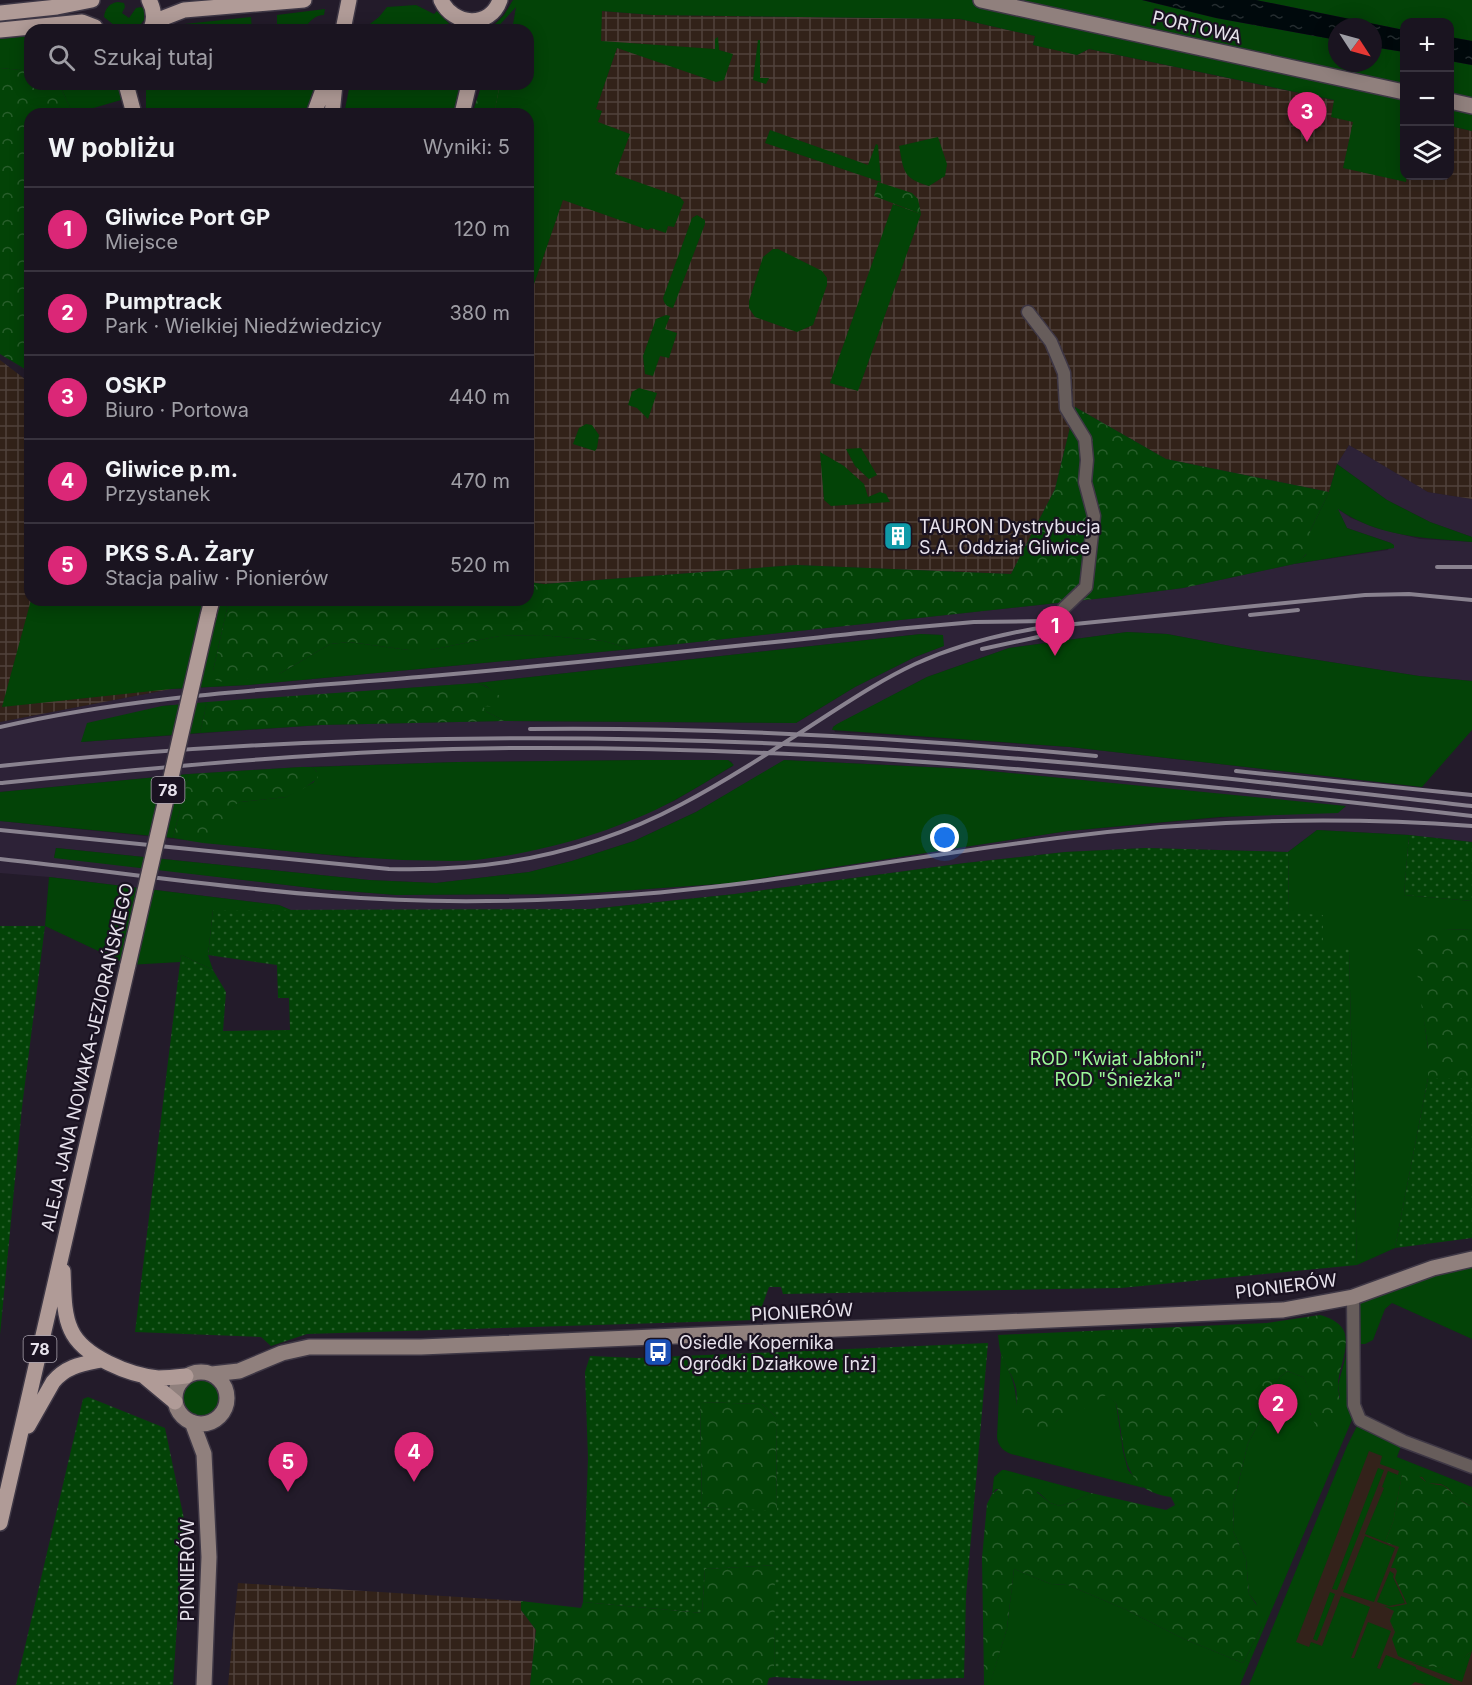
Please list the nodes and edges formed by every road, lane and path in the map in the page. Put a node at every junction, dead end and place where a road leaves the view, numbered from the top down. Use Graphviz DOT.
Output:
graph roads {
  1 [pos="92,0"];
  2 [pos="98,0"];
  3 [pos="149,0"];
  4 [pos="304,0"];
  5 [pos="349,0"];
  6 [pos="441,0"];
  7 [pos="500,0"];
  8 [pos="981,0"];
  9 [pos="0,14"];
  10 [pos="457,23"];
  11 [pos="62,24"];
  12 [pos="87,24"];
  13 [pos="95,24"];
  14 [pos="152,24"];
  15 [pos="156,24"];
  16 [pos="344,24"];
  17 [pos="483,24"];
  18 [pos="24,28"];
  19 [pos="0,30"];
  20 [pos="128,90"];
  21 [pos="137,90"];
  22 [pos="323,90"];
  23 [pos="331,90"];
  24 [pos="333,90"];
  25 [pos="1400,91"];
  26 [pos="1454,102"];
  27 [pos="1472,106"];
  28 [pos="133,108"];
  29 [pos="135,108"];
  30 [pos="316,108"];
  31 [pos="326,108"];
  32 [pos="332,108"];
  33 [pos="1028,312"];
  34 [pos="210,606"];
  35 [pos="1064,608"];
  36 [pos="62,1256"];
  37 [pos="1472,1259"];
  38 [pos="1353,1297"];
  39 [pos="101,1360"];
  40 [pos="255,1365"];
  41 [pos="212,1374"];
  42 [pos="143,1375"];
  43 [pos="186,1376"];
  44 [pos="227,1397"];
  45 [pos="175,1402"];
  46 [pos="218,1418"];
  47 [pos="192,1422"];
  48 [pos="19,1443"];
  49 [pos="204,1454"];
  50 [pos="1472,1467"];
  51 [pos="0,1523"];
  52 [pos="204,1685"];
  1 -- 9 [label="main road"];
  2 -- 13 [label="main road"];
  3 -- 14 [label="main road"];
  4 -- 15 [label="main road"];
  5 -- 16 [label="main road"];
  6 -- 10 [label="main road"];
  7 -- 17 [label="main road"];
  8 -- 25 [label="street, PORTOWA"];
  10 -- 17 [label="main road"];
  11 -- 12 [label="main road"];
  18 -- 19 [label="main road"];
  20 -- 28 [label="main road"];
  21 -- 29 [label="main road"];
  22 -- 30 [label="main road"];
  23 -- 31 [label="main road"];
  24 -- 32 [label="main road"];
  26 -- 27 [label="street"];
  33 -- 35 [label="street"];
  34 -- 36 [label="main road, ALEJA JANA NOWAKA-JEZIORAŃSKIEGO / 78, bridge"];
  36 -- 39 [label="main road"];
  36 -- 48 [label="main road, ALEJA JANA NOWAKA-JEZIORAŃSKIEGO / 78"];
  37 -- 38 [label="street, PIONIERÓW"];
  38 -- 40 [label="street, PIONIERÓW"];
  38 -- 50 [label="street"];
  39 -- 42 [label="main road"];
  39 -- 48 [label="main road"];
  40 -- 41 [label="street, PIONIERÓW"];
  40 -- 44 [label="street, PIONIERÓW"];
  41 -- 43 [label="street"];
  41 -- 44 [label="street"];
  42 -- 43 [label="main road"];
  42 -- 45 [label="main road"];
  43 -- 45 [label="street"];
  44 -- 46 [label="street"];
  45 -- 47 [label="street"];
  46 -- 47 [label="street"];
  46 -- 49 [label="street, PIONIERÓW"];
  47 -- 49 [label="street, PIONIERÓW"];
  48 -- 51 [label="main road, ALEJA JANA NOWAKA-JEZIORAŃSKIEGO / 78"];
  49 -- 52 [label="street, PIONIERÓW"];
}
